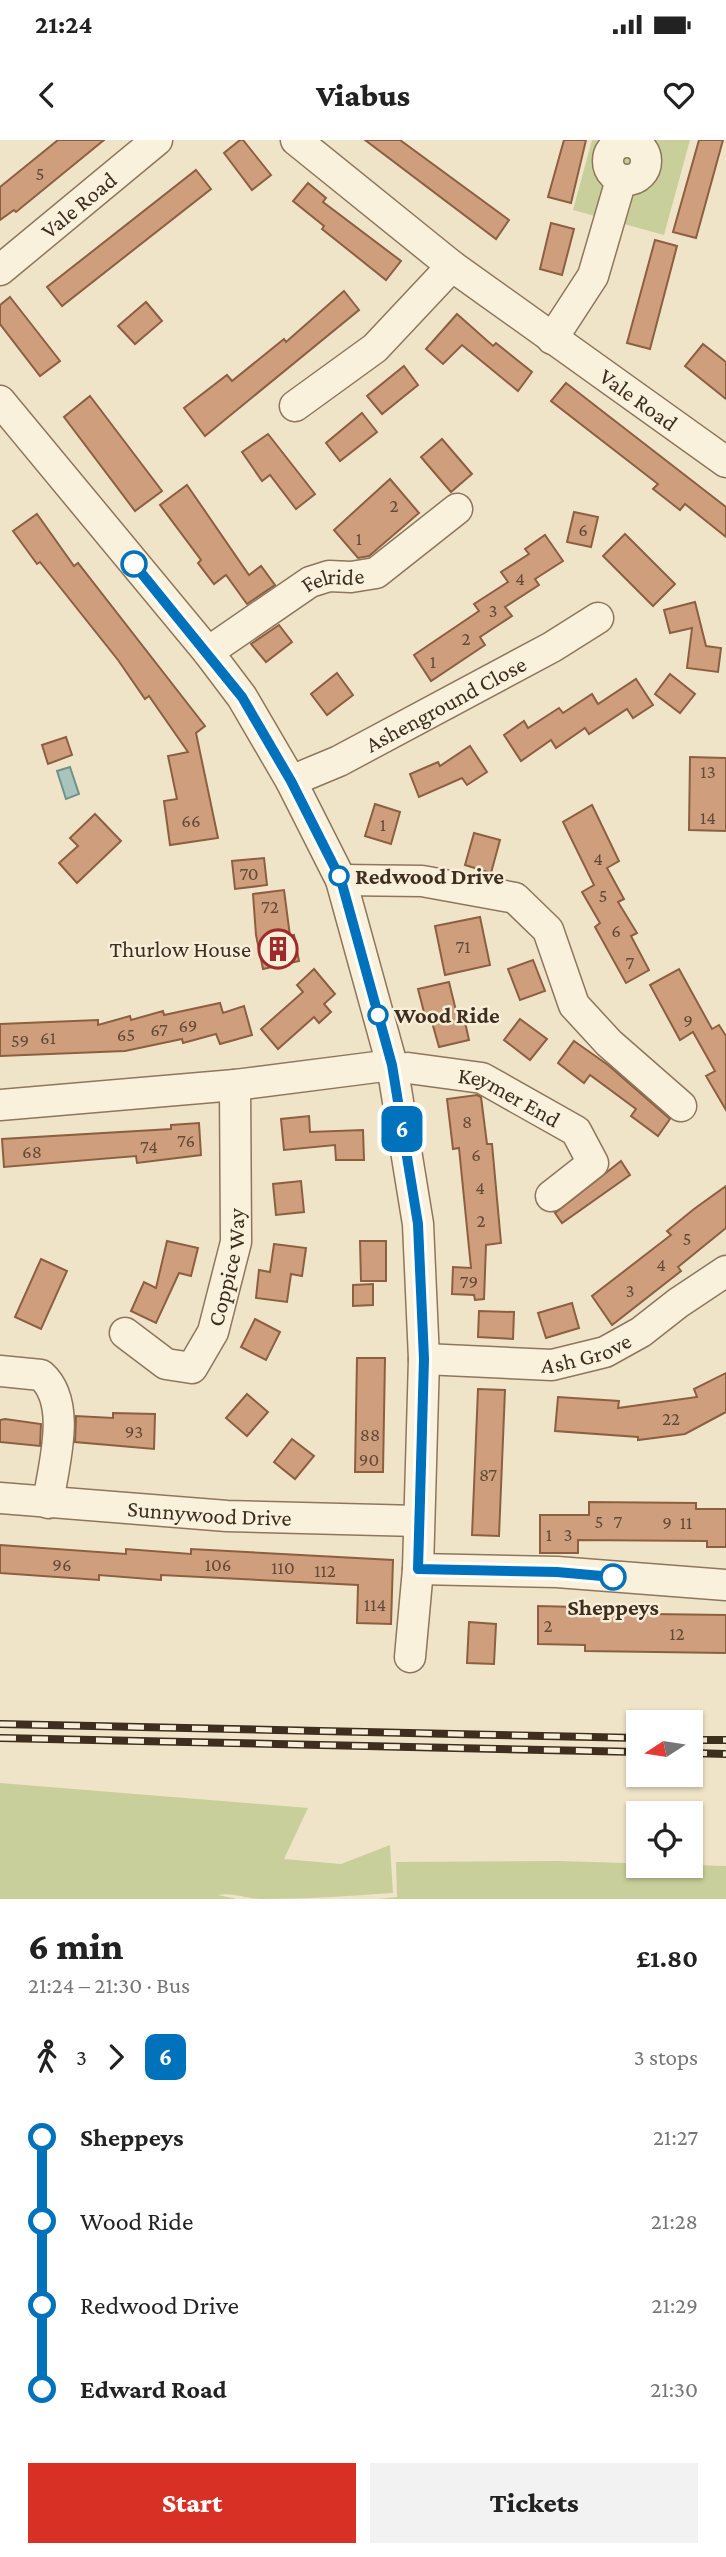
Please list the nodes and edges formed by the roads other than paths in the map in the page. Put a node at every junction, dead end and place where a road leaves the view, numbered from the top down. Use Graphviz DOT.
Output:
graph roads {
  1 [pos="157,140"];
  2 [pos="296,140"];
  3 [pos="621,180"];
  4 [pos="452,267"];
  5 [pos="0,270"];
  6 [pos="552,340"];
  7 [pos="295,406"];
  8 [pos="2,407"];
  9 [pos="726,462"];
  10 [pos="457,509"];
  11 [pos="598,618"];
  12 [pos="208,652"];
  13 [pos="291,781"];
  14 [pos="341,880"];
  15 [pos="392,1068"];
  16 [pos="235,1085"];
  17 [pos="0,1105"];
  18 [pos="681,1106"];
  19 [pos="551,1196"];
  20 [pos="726,1271"];
  21 [pos="125,1333"];
  22 [pos="424,1359"];
  23 [pos="0,1371"];
  24 [pos="0,1498"];
  25 [pos="48,1503"];
  26 [pos="418,1521"];
  27 [pos="418,1569"];
  28 [pos="726,1586"];
  29 [pos="410,1657"];
  1 -- 5 [label="street, Vale Road"];
  2 -- 4 [label="street, Vale Road"];
  3 -- 6 [label="street"];
  4 -- 6 [label="street, Vale Road"];
  4 -- 7 [label="street"];
  6 -- 9 [label="street, Vale Road"];
  8 -- 12 [label="street"];
  10 -- 12 [label="street, Felride"];
  11 -- 13 [label="street, Ashenground Close"];
  12 -- 13 [label="street"];
  13 -- 14 [label="street"];
  14 -- 15 [label="street"];
  14 -- 18 [label="street"];
  15 -- 16 [label="street"];
  15 -- 19 [label="street, Keymer End"];
  15 -- 22 [label="street"];
  16 -- 17 [label="street"];
  16 -- 21 [label="street, Coppice Way"];
  20 -- 22 [label="street, Ash Grove"];
  22 -- 26 [label="street"];
  23 -- 25 [label="street"];
  24 -- 25 [label="street, Sunnywood Drive"];
  25 -- 26 [label="street, Sunnywood Drive"];
  26 -- 27 [label="street"];
  27 -- 28 [label="street"];
  27 -- 29 [label="street"];
}
